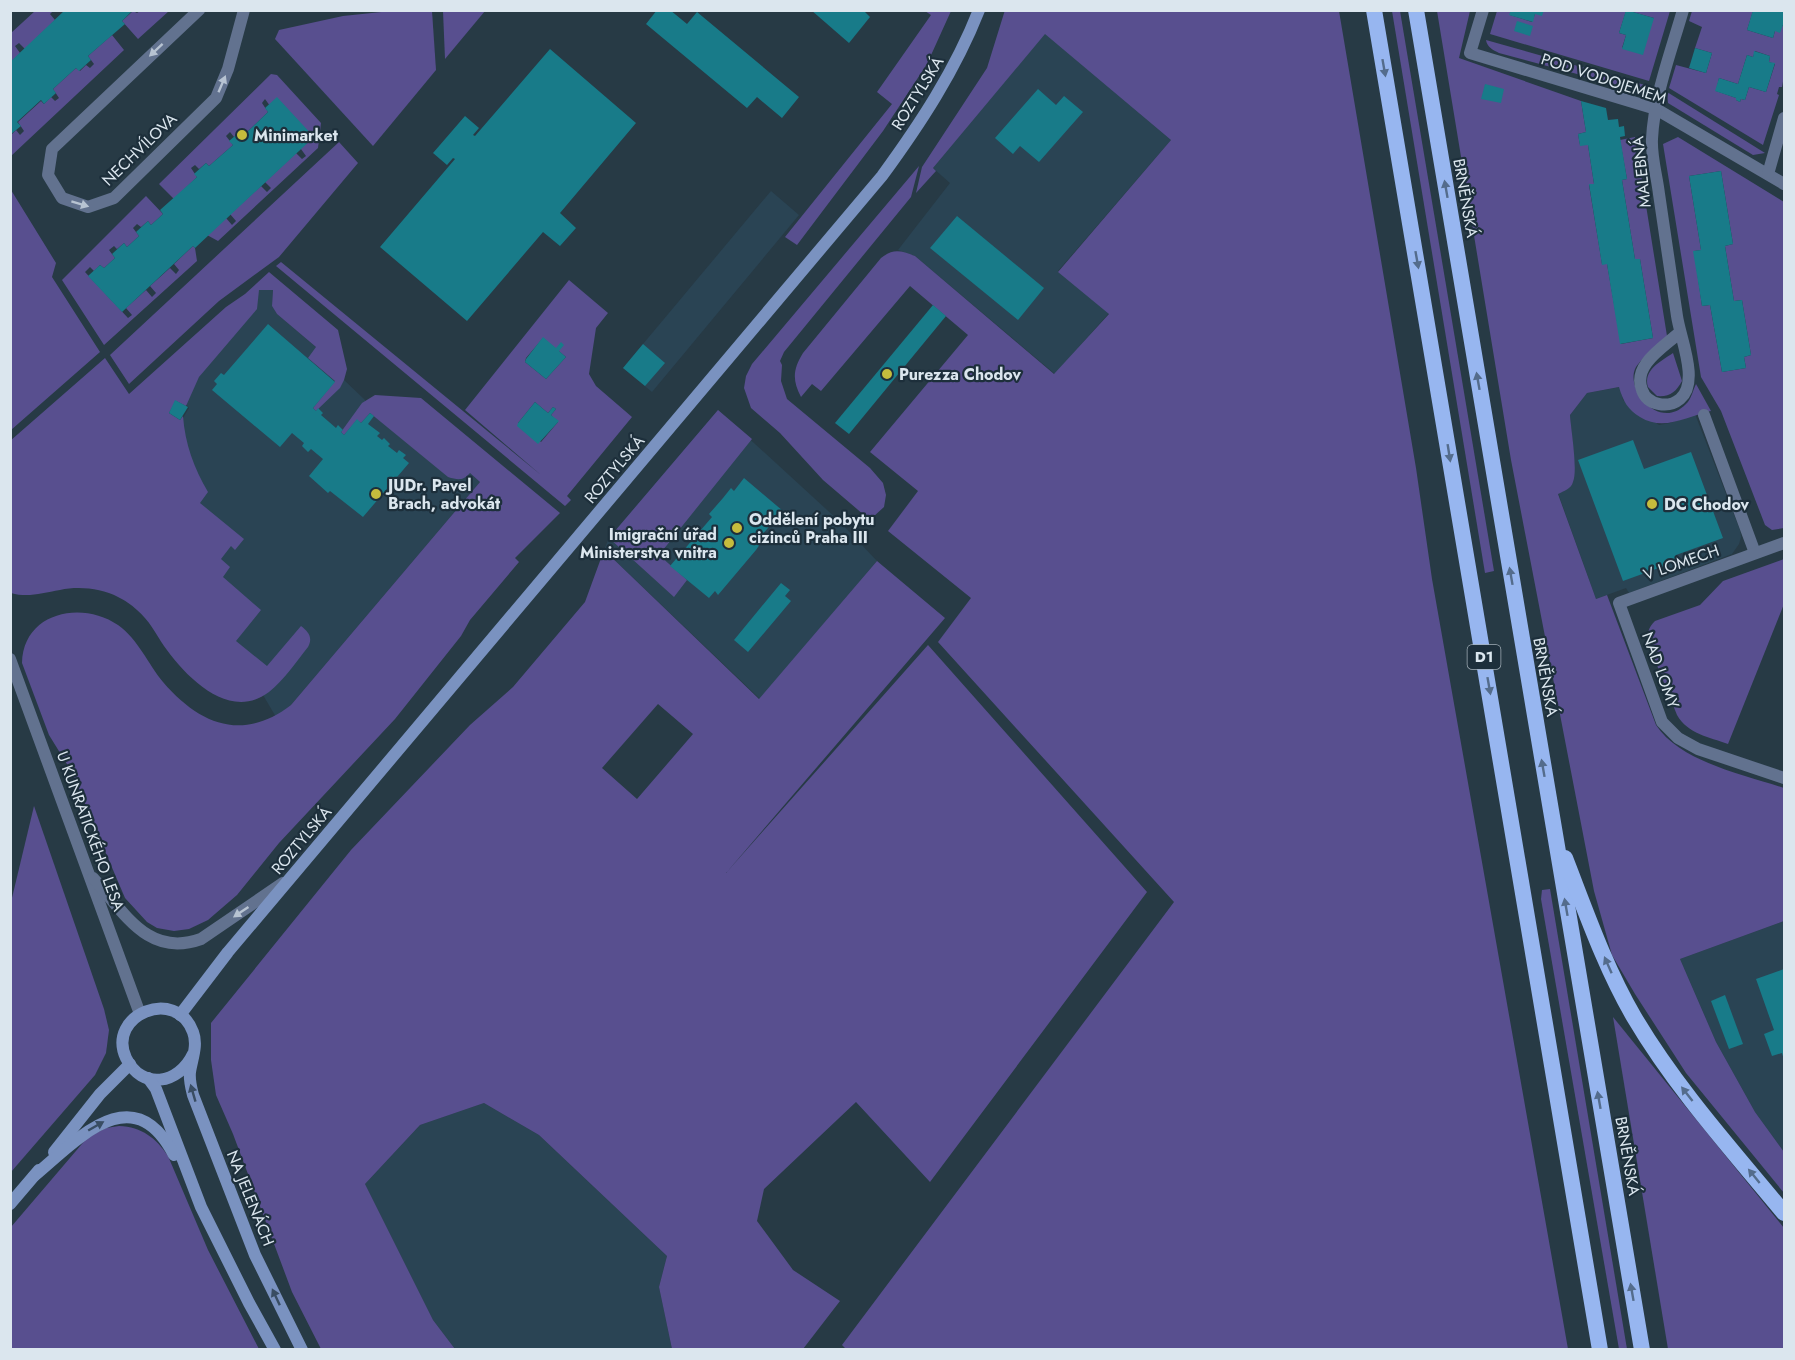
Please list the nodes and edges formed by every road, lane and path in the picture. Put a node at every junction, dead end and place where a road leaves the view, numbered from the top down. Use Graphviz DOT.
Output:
graph roads {
  1 [pos="199,10"];
  2 [pos="244,10"];
  3 [pos="979,10"];
  4 [pos="1374,10"];
  5 [pos="1416,10"];
  6 [pos="1483,10"];
  7 [pos="1683,10"];
  8 [pos="1656,109"];
  9 [pos="1785,118"];
  10 [pos="1768,174"];
  11 [pos="1785,184"];
  12 [pos="1679,333"];
  13 [pos="1704,415"];
  14 [pos="1785,543"];
  15 [pos="1755,553"];
  16 [pos="1619,603"];
  17 [pos="10,659"];
  18 [pos="1785,778"];
  19 [pos="1553,826"];
  20 [pos="88,873"];
  21 [pos="289,879"];
  22 [pos="140,1014"];
  23 [pos="180,1015"];
  24 [pos="193,1054"];
  25 [pos="130,1064"];
  26 [pos="148,1078"];
  27 [pos="34,1176"];
  28 [pos="10,1204"];
  29 [pos="201,1207"];
  30 [pos="1785,1213"];
  31 [pos="275,1350"];
  32 [pos="302,1350"];
  33 [pos="1600,1350"];
  34 [pos="1642,1350"];
  1 -- 2 [label="street, NECHVÍLOVA, one-way"];
  3 -- 21 [label="main road, ROZTYLSKÁ"];
  4 -- 33 [label="highway, D1, one-way"];
  19 -- 5 [label="highway, BRNĚNSKÁ / D1, one-way"];
  6 -- 8 [label="street, POD VODOJEMEM"];
  7 -- 8 [label="street, MALEBNÁ"];
  8 -- 10 [label="street, POD VODOJEMEM"];
  8 -- 12 [label="street, MALEBNÁ"];
  9 -- 10 [label="street"];
  10 -- 11 [label="street, POD VODOJEMEM"];
  12 -- 12 [label="street, MALEBNÁ"];
  13 -- 15 [label="street"];
  14 -- 15 [label="street, V LOMECH"];
  15 -- 16 [label="street, V LOMECH"];
  16 -- 18 [label="street, NAD LOMY"];
  17 -- 20 [label="street, U KUNRATICKÉHO LESA"];
  30 -- 19 [label="highway, one-way"];
  34 -- 19 [label="highway, BRNĚNSKÁ / D1, one-way"];
  21 -- 20 [label="street, one-way"];
  20 -- 22 [label="street, U KUNRATICKÉHO LESA"];
  21 -- 23 [label="main road, ROZTYLSKÁ"];
  22 -- 23 [label="main road"];
  22 -- 25 [label="main road"];
  23 -- 24 [label="main road, NA JELENÁCH"];
  24 -- 26 [label="main road"];
  32 -- 24 [label="main road, NA JELENÁCH, one-way"];
  25 -- 26 [label="main road"];
  25 -- 27 [label="main road"];
  26 -- 29 [label="main road"];
  27 -- 28 [label="main road"];
  27 -- 29 [label="main road, one-way"];
  29 -- 31 [label="main road"];
}
